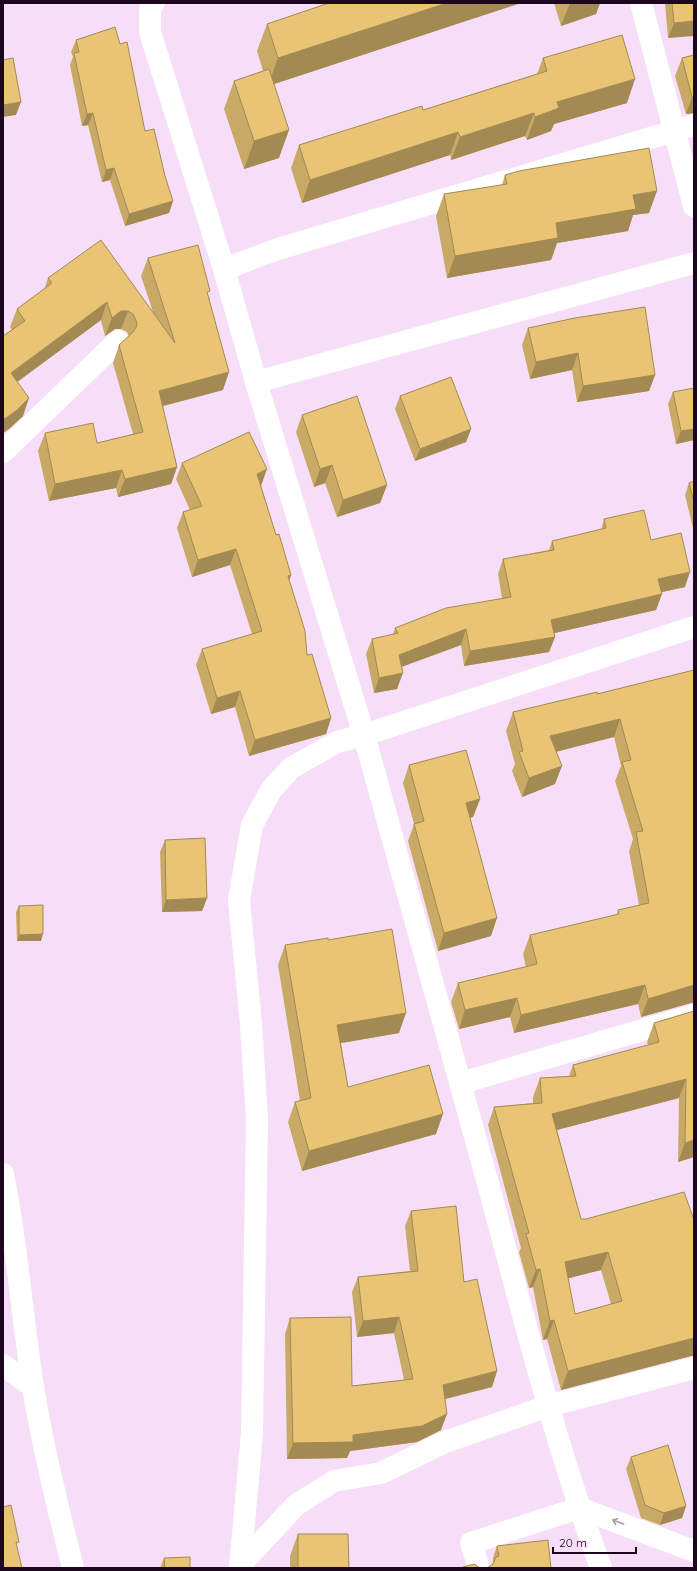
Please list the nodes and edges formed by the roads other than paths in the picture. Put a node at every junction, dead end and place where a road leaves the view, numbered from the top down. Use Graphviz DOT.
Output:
graph roads {
  1 [pos="154,3"];
  2 [pos="641,3"];
  3 [pos="684,128"];
  4 [pos="694,206"];
  5 [pos="694,263"];
  6 [pos="224,270"];
  7 [pos="118,341"];
  8 [pos="256,382"];
  9 [pos="3,452"];
  10 [pos="694,627"];
  11 [pos="364,735"];
  12 [pos="694,1015"];
  13 [pos="461,1083"];
  14 [pos="3,1174"];
  15 [pos="3,1365"];
  16 [pos="694,1368"];
  17 [pos="33,1387"];
  18 [pos="548,1406"];
  19 [pos="579,1508"];
  20 [pos="694,1551"];
  21 [pos="240,1566"];
  22 [pos="73,1568"];
  23 [pos="479,1568"];
  24 [pos="601,1568"];
  1 -- 6 [label="street"];
  2 -- 3 [label="street"];
  3 -- 4 [label="street"];
  3 -- 6 [label="street"];
  5 -- 8 [label="street"];
  6 -- 8 [label="street"];
  7 -- 9 [label="street"];
  8 -- 11 [label="street"];
  10 -- 11 [label="street"];
  11 -- 13 [label="street"];
  11 -- 21 [label="street"];
  12 -- 13 [label="street"];
  13 -- 18 [label="street"];
  14 -- 17 [label="street"];
  15 -- 17 [label="street"];
  16 -- 18 [label="street"];
  17 -- 22 [label="street"];
  18 -- 19 [label="street"];
  18 -- 21 [label="street"];
  20 -- 19 [label="street, one-way"];
  19 -- 23 [label="street"];
  19 -- 24 [label="street"];
}
